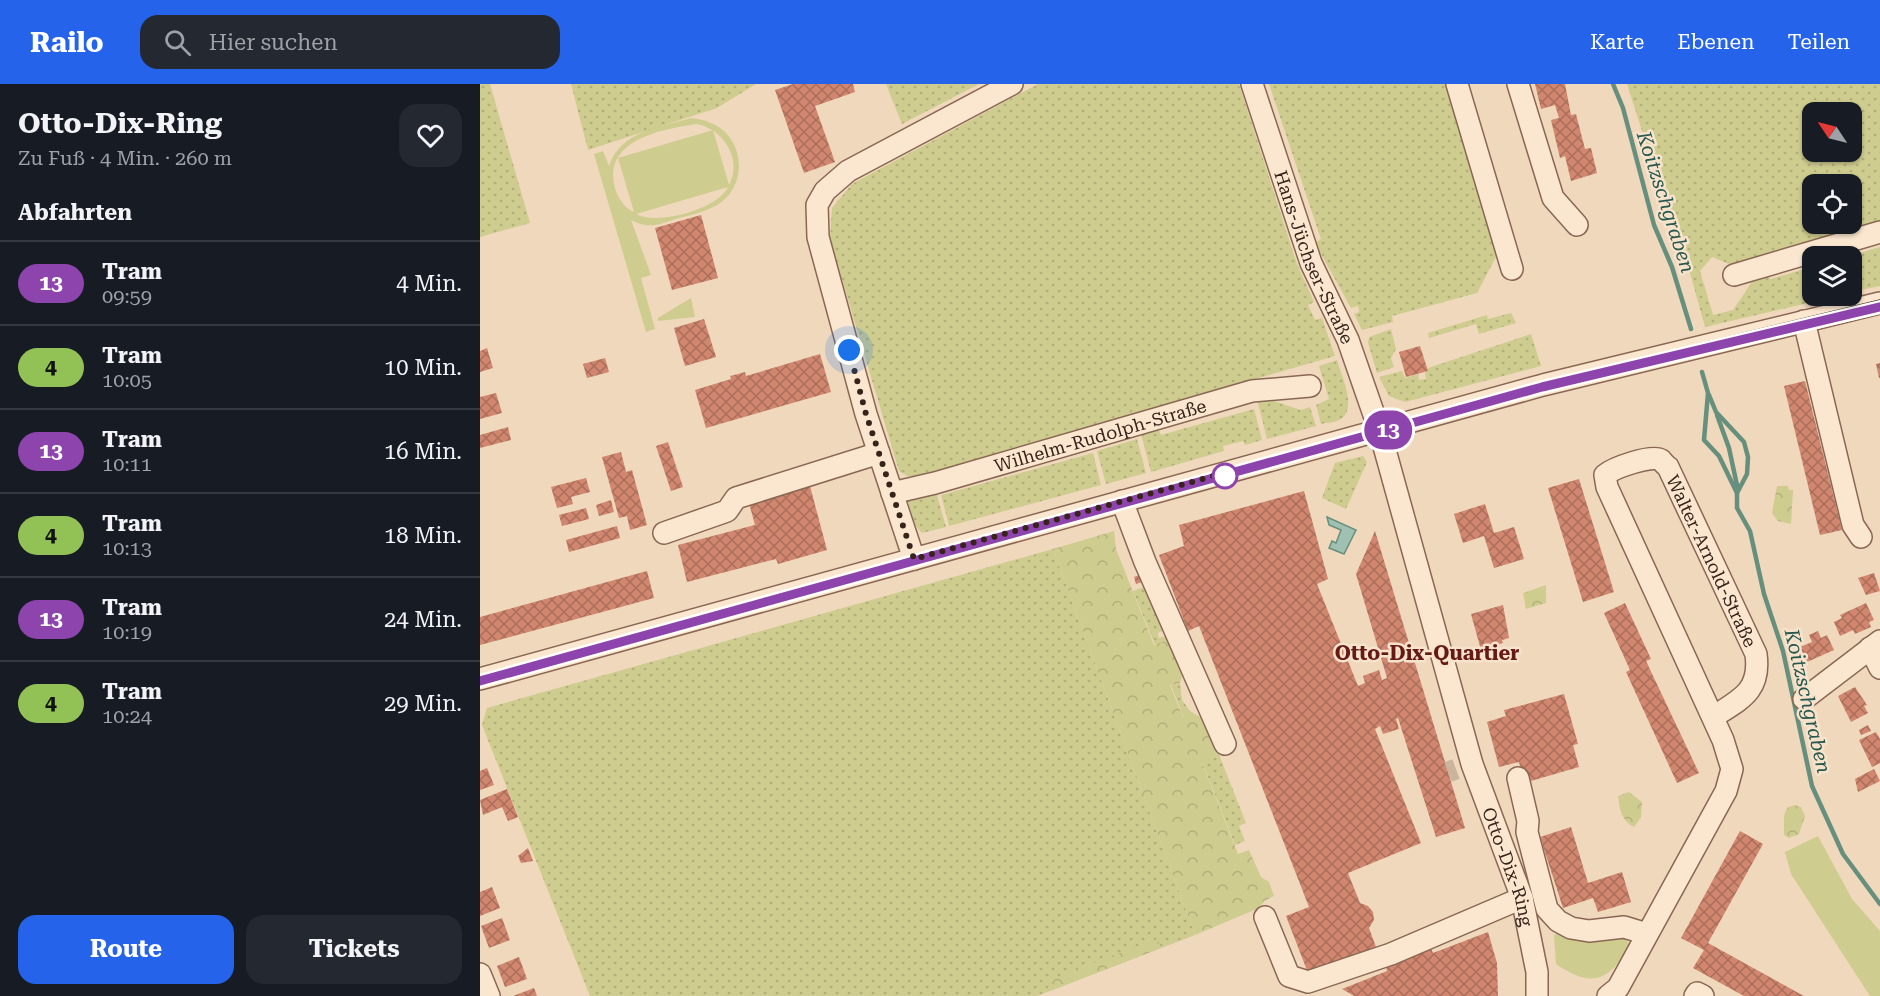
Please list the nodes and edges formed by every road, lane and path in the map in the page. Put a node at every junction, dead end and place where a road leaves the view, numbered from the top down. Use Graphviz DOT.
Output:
graph roads {
  1 [pos="1012,84"];
  2 [pos="1252,84"];
  3 [pos="1457,84"];
  4 [pos="1518,84"];
  5 [pos="1577,225"];
  6 [pos="1880,232"];
  7 [pos="1512,269"];
  8 [pos="1734,275"];
  9 [pos="1880,303"];
  10 [pos="1804,321"];
  11 [pos="1310,386"];
  12 [pos="1378,429"];
  13 [pos="879,453"];
  14 [pos="892,493"];
  15 [pos="1122,501"];
  16 [pos="664,533"];
  17 [pos="1861,537"];
  18 [pos="914,559"];
  19 [pos="1875,645"];
  20 [pos="1880,668"];
  21 [pos="480,679"];
  22 [pos="1804,699"];
  23 [pos="1713,717"];
  24 [pos="1225,744"];
  25 [pos="1518,778"];
  26 [pos="1521,898"];
  27 [pos="1265,917"];
  28 [pos="1647,934"];
  29 [pos="480,974"];
  30 [pos="1618,993"];
  31 [pos="489,996"];
  32 [pos="1537,996"];
  33 [pos="1695,996"];
  34 [pos="1703,996"];
  1 -- 13 [label="street"];
  2 -- 12 [label="street, Hans-Jüchser-Straße"];
  3 -- 7 [label="street"];
  4 -- 5 [label="street"];
  6 -- 8 [label="street"];
  9 -- 10 [label="street"];
  10 -- 12 [label="street"];
  10 -- 17 [label="street"];
  11 -- 14 [label="street, Wilhelm-Rudolph-Straße"];
  12 -- 15 [label="street"];
  12 -- 26 [label="street, Otto-Dix-Ring"];
  13 -- 14 [label="street"];
  13 -- 16 [label="street"];
  14 -- 18 [label="street"];
  15 -- 18 [label="street"];
  15 -- 24 [label="street"];
  18 -- 21 [label="street"];
  19 -- 20 [label="street"];
  19 -- 22 [label="street"];
  23 -- 23 [label="street, Walter-Arnold-Straße"];
  23 -- 28 [label="street, Walter-Arnold-Straße"];
  25 -- 28 [label="street"];
  26 -- 27 [label="street"];
  26 -- 32 [label="street, Otto-Dix-Ring"];
  28 -- 30 [label="street, Walter-Arnold-Straße"];
  29 -- 31 [label="street"];
  33 -- 34 [label="street"];
}
